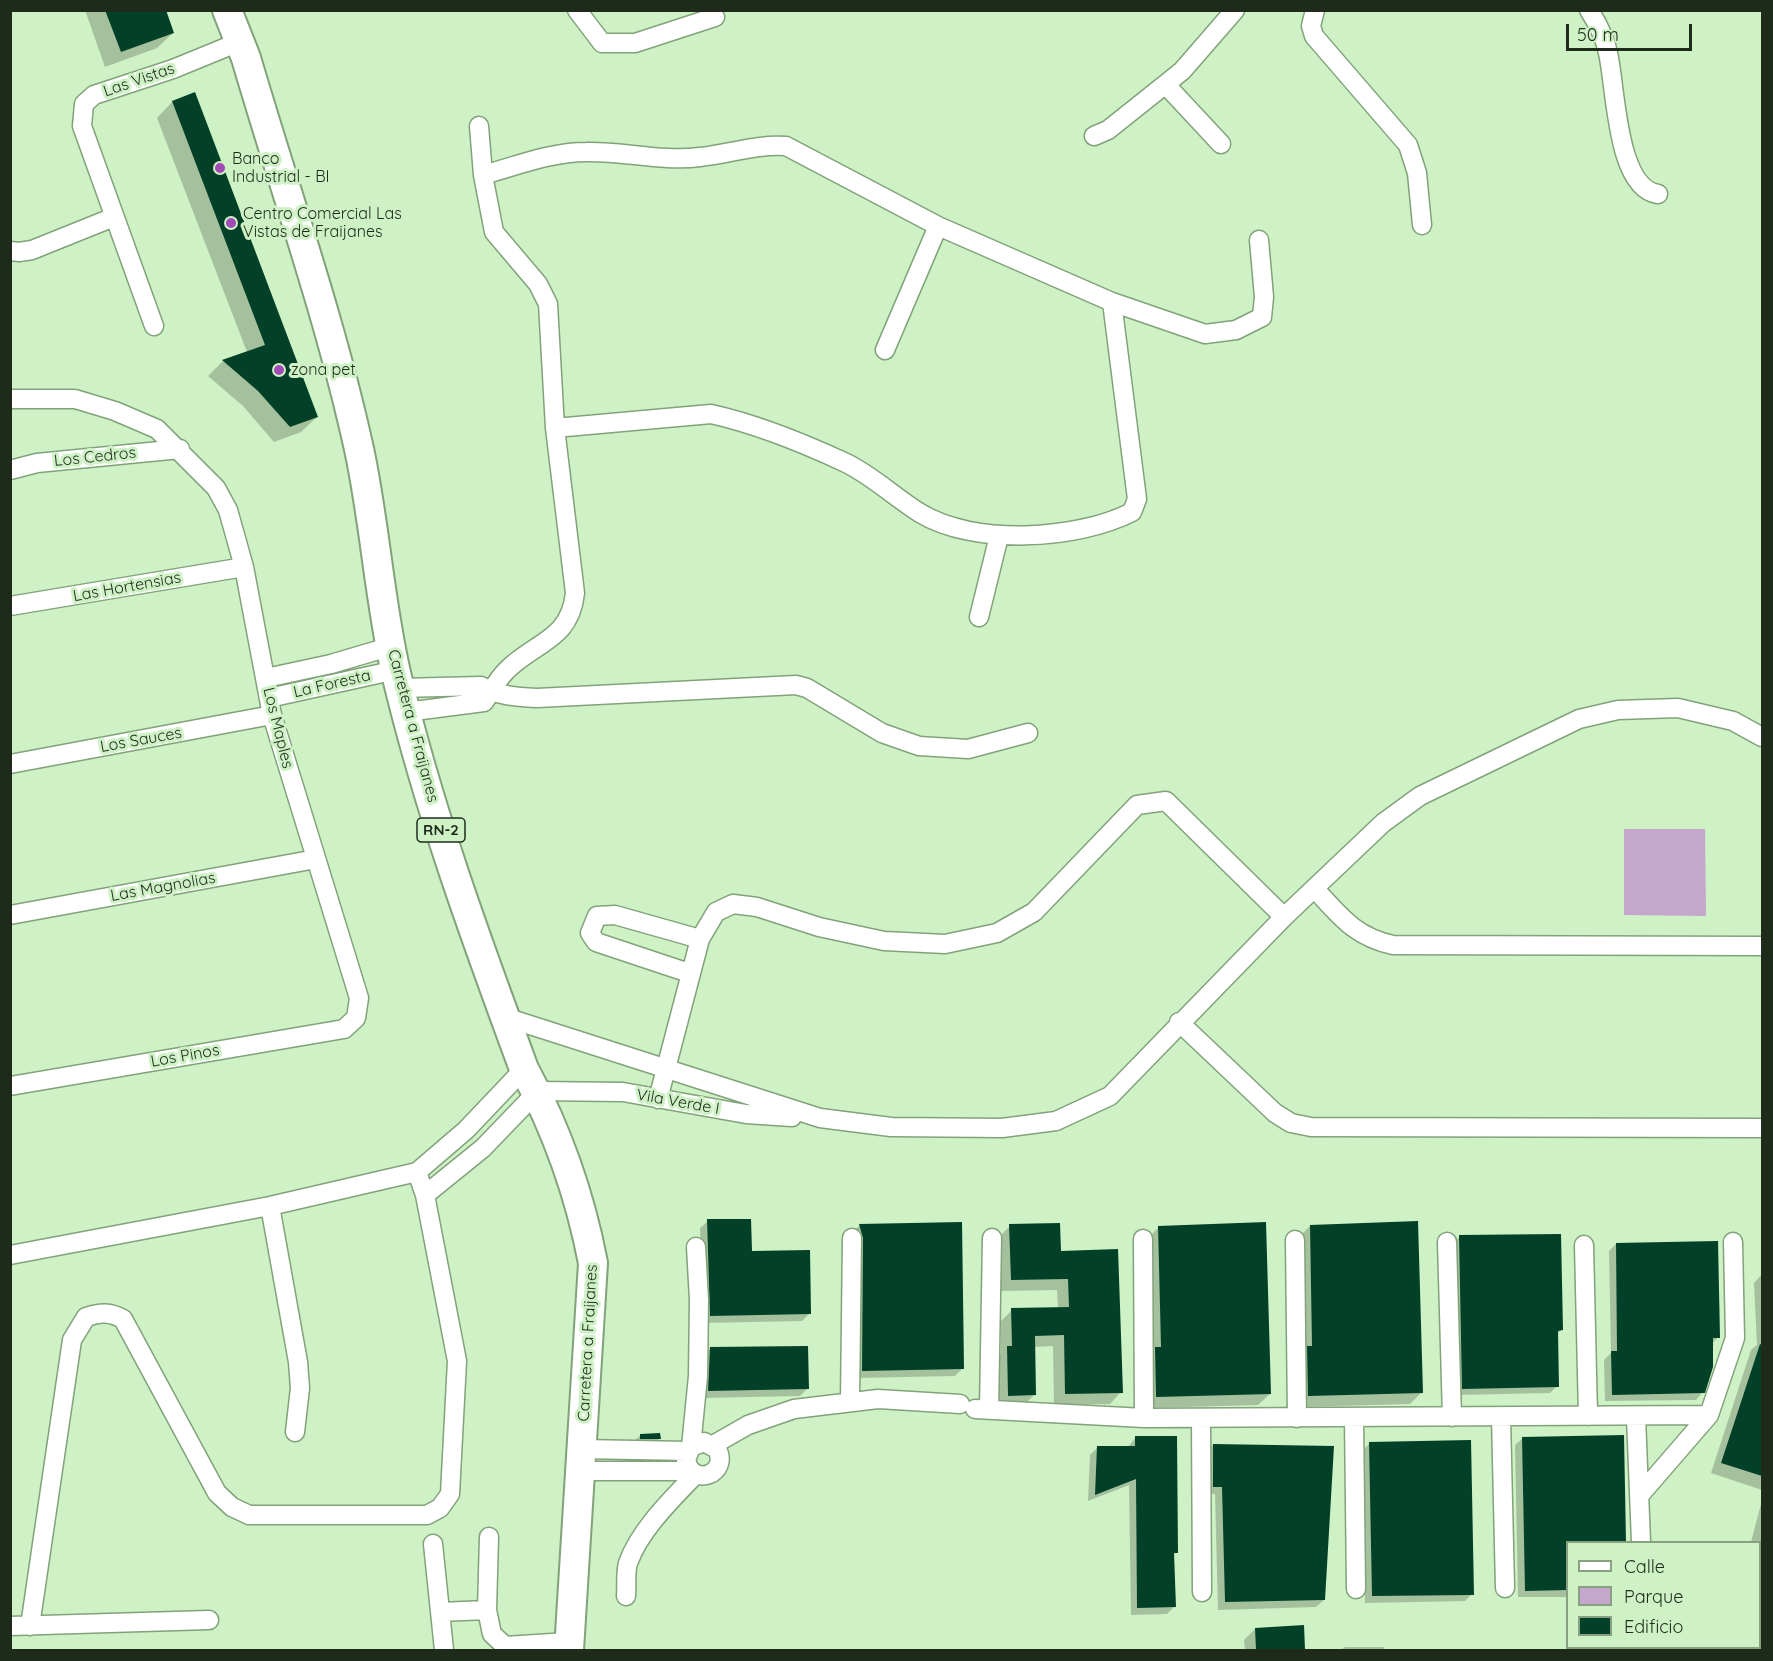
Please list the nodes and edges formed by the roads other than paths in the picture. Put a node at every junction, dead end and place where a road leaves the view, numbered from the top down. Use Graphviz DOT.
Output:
graph roads {
  1 [pos="227,10"];
  2 [pos="577,10"];
  3 [pos="1235,10"];
  4 [pos="1315,10"];
  5 [pos="1589,10"];
  6 [pos="715,17"];
  7 [pos="239,42"];
  8 [pos="1166,85"];
  9 [pos="479,126"];
  10 [pos="1094,136"];
  11 [pos="1221,144"];
  12 [pos="483,175"];
  13 [pos="1658,194"];
  14 [pos="114,217"];
  15 [pos="1422,225"];
  16 [pos="938,226"];
  17 [pos="1259,240"];
  18 [pos="10,251"];
  19 [pos="1112,302"];
  20 [pos="154,326"];
  21 [pos="885,350"];
  22 [pos="10,399"];
  23 [pos="555,428"];
  24 [pos="180,449"];
  25 [pos="10,470"];
  26 [pos="999,536"];
  27 [pos="244,567"];
  28 [pos="10,606"];
  29 [pos="979,616"];
  30 [pos="266,678"];
  31 [pos="398,679"];
  32 [pos="491,692"];
  33 [pos="271,707"];
  34 [pos="1028,733"];
  35 [pos="1762,737"];
  36 [pos="10,764"];
  37 [pos="316,859"];
  38 [pos="1315,889"];
  39 [pos="10,915"];
  40 [pos="1284,917"];
  41 [pos="700,939"];
  42 [pos="1762,946"];
  43 [pos="689,973"];
  44 [pos="505,1017"];
  45 [pos="356,1018"];
  46 [pos="1179,1022"];
  47 [pos="666,1070"];
  48 [pos="532,1084"];
  49 [pos="10,1086"];
  50 [pos="658,1099"];
  51 [pos="820,1118"];
  52 [pos="1762,1128"];
  53 [pos="417,1172"];
  54 [pos="425,1195"];
  55 [pos="270,1206"];
  56 [pos="852,1238"];
  57 [pos="992,1238"];
  58 [pos="1143,1239"];
  59 [pos="1295,1240"];
  60 [pos="1447,1242"];
  61 [pos="1733,1242"];
  62 [pos="1584,1245"];
  63 [pos="696,1247"];
  64 [pos="10,1255"];
  65 [pos="850,1401"];
  66 [pos="975,1407"];
  67 [pos="1709,1415"];
  68 [pos="1588,1416"];
  69 [pos="1452,1417"];
  70 [pos="1502,1417"];
  71 [pos="1636,1417"];
  72 [pos="1144,1418"];
  73 [pos="1201,1418"];
  74 [pos="1297,1418"];
  75 [pos="1354,1418"];
  76 [pos="295,1432"];
  77 [pos="713,1445"];
  78 [pos="689,1449"];
  79 [pos="582,1460"];
  80 [pos="693,1473"];
  81 [pos="1639,1496"];
  82 [pos="489,1537"];
  83 [pos="1641,1541"];
  84 [pos="433,1544"];
  85 [pos="1505,1588"];
  86 [pos="1356,1589"];
  87 [pos="1202,1592"];
  88 [pos="626,1596"];
  89 [pos="487,1610"];
  90 [pos="440,1612"];
  91 [pos="209,1620"];
  92 [pos="10,1626"];
  93 [pos="30,1626"];
  94 [pos="568,1646"];
  95 [pos="444,1650"];
  1 -- 7 [label="main road, Carretera a Fraijanes / RN-2"];
  2 -- 6 [label="street"];
  3 -- 8 [label="street"];
  4 -- 15 [label="street"];
  5 -- 13 [label="street"];
  7 -- 14 [label="street, Las Vistas"];
  7 -- 31 [label="main road, Carretera a Fraijanes / RN-2"];
  8 -- 10 [label="street"];
  8 -- 11 [label="street"];
  9 -- 12 [label="street"];
  12 -- 16 [label="street"];
  12 -- 23 [label="street"];
  14 -- 18 [label="street"];
  14 -- 20 [label="street, Las Vistas"];
  16 -- 19 [label="street"];
  16 -- 21 [label="street"];
  17 -- 19 [label="street"];
  19 -- 26 [label="street"];
  22 -- 24 [label="street, Los Maples"];
  23 -- 26 [label="street"];
  23 -- 32 [label="street"];
  24 -- 25 [label="street, Los Cedros"];
  24 -- 27 [label="street, Los Maples"];
  26 -- 29 [label="street"];
  27 -- 28 [label="street, Las Hortensias"];
  27 -- 30 [label="street, Los Maples"];
  30 -- 31 [label="street, La Foresta"];
  30 -- 33 [label="street, Los Maples"];
  31 -- 32 [label="street"];
  31 -- 32 [label="street"];
  31 -- 33 [label="street, La Foresta"];
  31 -- 44 [label="main road, Carretera a Fraijanes / RN-2"];
  32 -- 34 [label="street"];
  33 -- 36 [label="street, Los Sauces"];
  33 -- 37 [label="street, Los Maples"];
  35 -- 38 [label="street"];
  37 -- 39 [label="street, Las Magnolias"];
  37 -- 45 [label="street, Los Maples"];
  38 -- 40 [label="street"];
  38 -- 42 [label="street"];
  40 -- 41 [label="street"];
  40 -- 46 [label="street"];
  41 -- 43 [label="street"];
  41 -- 43 [label="street"];
  43 -- 47 [label="street"];
  44 -- 47 [label="street"];
  44 -- 48 [label="main road, Carretera a Fraijanes / RN-2"];
  45 -- 49 [label="street, Los Pinos"];
  46 -- 51 [label="street"];
  46 -- 52 [label="street"];
  47 -- 50 [label="street"];
  47 -- 51 [label="street"];
  48 -- 50 [label="street, Vila Verde I"];
  48 -- 53 [label="street"];
  48 -- 54 [label="street"];
  48 -- 79 [label="main road, Carretera a Fraijanes / RN-2"];
  50 -- 51 [label="street, Vila Verde I"];
  53 -- 54 [label="street"];
  53 -- 55 [label="street"];
  54 -- 93 [label="street"];
  55 -- 64 [label="street"];
  55 -- 76 [label="street"];
  56 -- 65 [label="street"];
  57 -- 66 [label="street"];
  58 -- 72 [label="street"];
  59 -- 74 [label="street"];
  60 -- 69 [label="street"];
  61 -- 67 [label="street"];
  62 -- 68 [label="street"];
  63 -- 78 [label="street"];
  65 -- 66 [label="street"];
  65 -- 77 [label="street"];
  66 -- 72 [label="street"];
  67 -- 71 [label="street"];
  67 -- 81 [label="street"];
  68 -- 70 [label="street"];
  68 -- 71 [label="street"];
  69 -- 70 [label="street"];
  69 -- 75 [label="street"];
  70 -- 85 [label="street"];
  71 -- 81 [label="street"];
  72 -- 73 [label="street"];
  73 -- 74 [label="street"];
  73 -- 87 [label="street"];
  74 -- 75 [label="street"];
  75 -- 86 [label="street"];
  77 -- 78 [label="street"];
  77 -- 80 [label="street"];
  78 -- 79 [label="street"];
  78 -- 80 [label="street"];
  79 -- 80 [label="street"];
  79 -- 94 [label="main road, Carretera a Fraijanes / RN-2"];
  80 -- 88 [label="street"];
  81 -- 83 [label="street"];
  82 -- 89 [label="street"];
  84 -- 90 [label="street"];
  89 -- 90 [label="street"];
  89 -- 94 [label="street"];
  90 -- 95 [label="street"];
  91 -- 93 [label="street"];
  92 -- 93 [label="street"];
}
